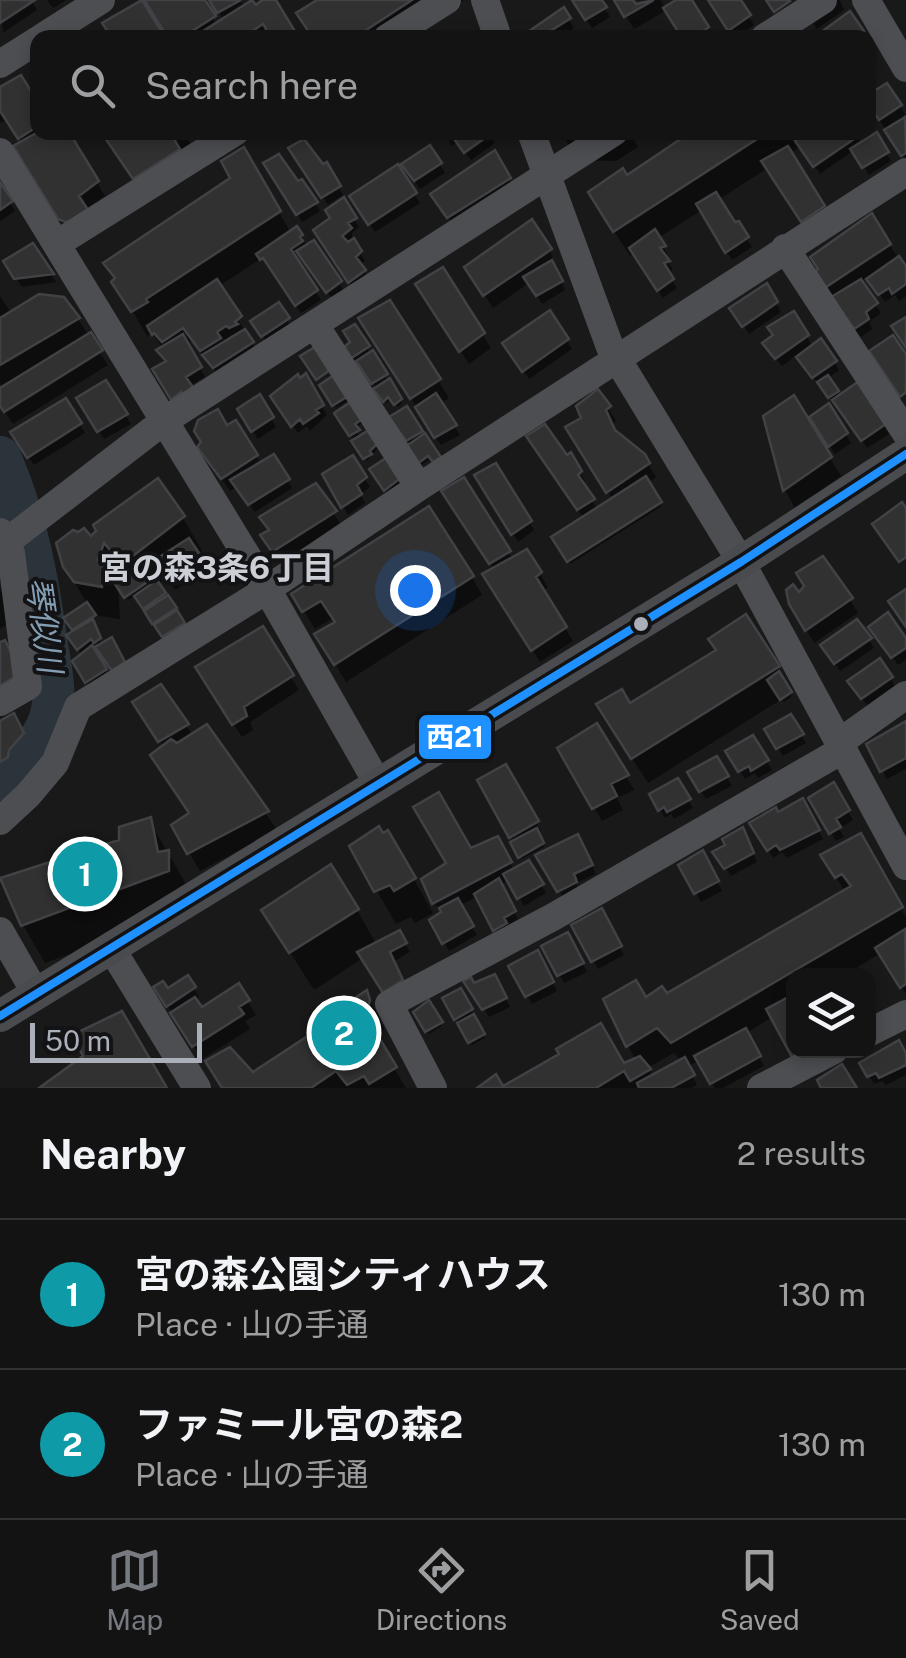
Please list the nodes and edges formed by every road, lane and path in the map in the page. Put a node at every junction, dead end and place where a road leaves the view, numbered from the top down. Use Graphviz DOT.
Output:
graph roads {
  1 [pos="101,0"];
  2 [pos="447,0"];
  3 [pos="485,0"];
  4 [pos="823,0"];
  5 [pos="866,0"];
  6 [pos="53,30"];
  7 [pos="400,30"];
  8 [pos="495,30"];
  9 [pos="776,30"];
  10 [pos="30,45"];
  11 [pos="0,64"];
  12 [pos="906,65"];
  13 [pos="222,140"];
  14 [pos="535,140"];
  15 [pos="601,140"];
  16 [pos="0,152"];
  17 [pos="906,172"];
  18 [pos="546,175"];
  19 [pos="58,244"];
  20 [pos="785,248"];
  21 [pos="314,324"];
  22 [pos="617,359"];
  23 [pos="164,421"];
  24 [pos="906,433"];
  25 [pos="906,454"];
  26 [pos="419,487"];
  27 [pos="5,540"];
  28 [pos="741,562"];
  29 [pos="267,590"];
  30 [pos="906,695"];
  31 [pos="0,702"];
  32 [pos="842,745"];
  33 [pos="378,784"];
  34 [pos="0,821"];
  35 [pos="906,866"];
  36 [pos="0,930"];
  37 [pos="111,948"];
  38 [pos="36,994"];
  39 [pos="906,1014"];
  40 [pos="0,1016"];
  41 [pos="876,1029"];
  42 [pos="819,1058"];
  43 [pos="198,1088"];
  44 [pos="433,1088"];
  45 [pos="761,1088"];
  1 -- 6 [label="street"];
  2 -- 7 [label="street"];
  3 -- 8 [label="street"];
  4 -- 9 [label="street"];
  5 -- 12 [label="street"];
  10 -- 11 [label="street"];
  13 -- 19 [label="street"];
  14 -- 18 [label="street"];
  15 -- 18 [label="street"];
  16 -- 19 [label="street"];
  17 -- 20 [label="street"];
  18 -- 21 [label="street"];
  18 -- 22 [label="street"];
  19 -- 23 [label="street"];
  20 -- 22 [label="street"];
  20 -- 24 [label="street"];
  21 -- 23 [label="street"];
  21 -- 26 [label="street"];
  22 -- 26 [label="street"];
  22 -- 28 [label="street"];
  23 -- 27 [label="street"];
  23 -- 29 [label="street"];
  25 -- 28 [label="main road"];
  26 -- 29 [label="street"];
  27 -- 31 [label="street"];
  28 -- 32 [label="street"];
  28 -- 33 [label="main road"];
  29 -- 33 [label="street"];
  29 -- 34 [label="street"];
  30 -- 32 [label="street"];
  32 -- 35 [label="street"];
  32 -- 44 [label="street"];
  33 -- 37 [label="main road"];
  36 -- 38 [label="street"];
  37 -- 38 [label="main road"];
  37 -- 43 [label="street"];
  38 -- 40 [label="main road"];
  39 -- 41 [label="street"];
  42 -- 45 [label="street"];
}
